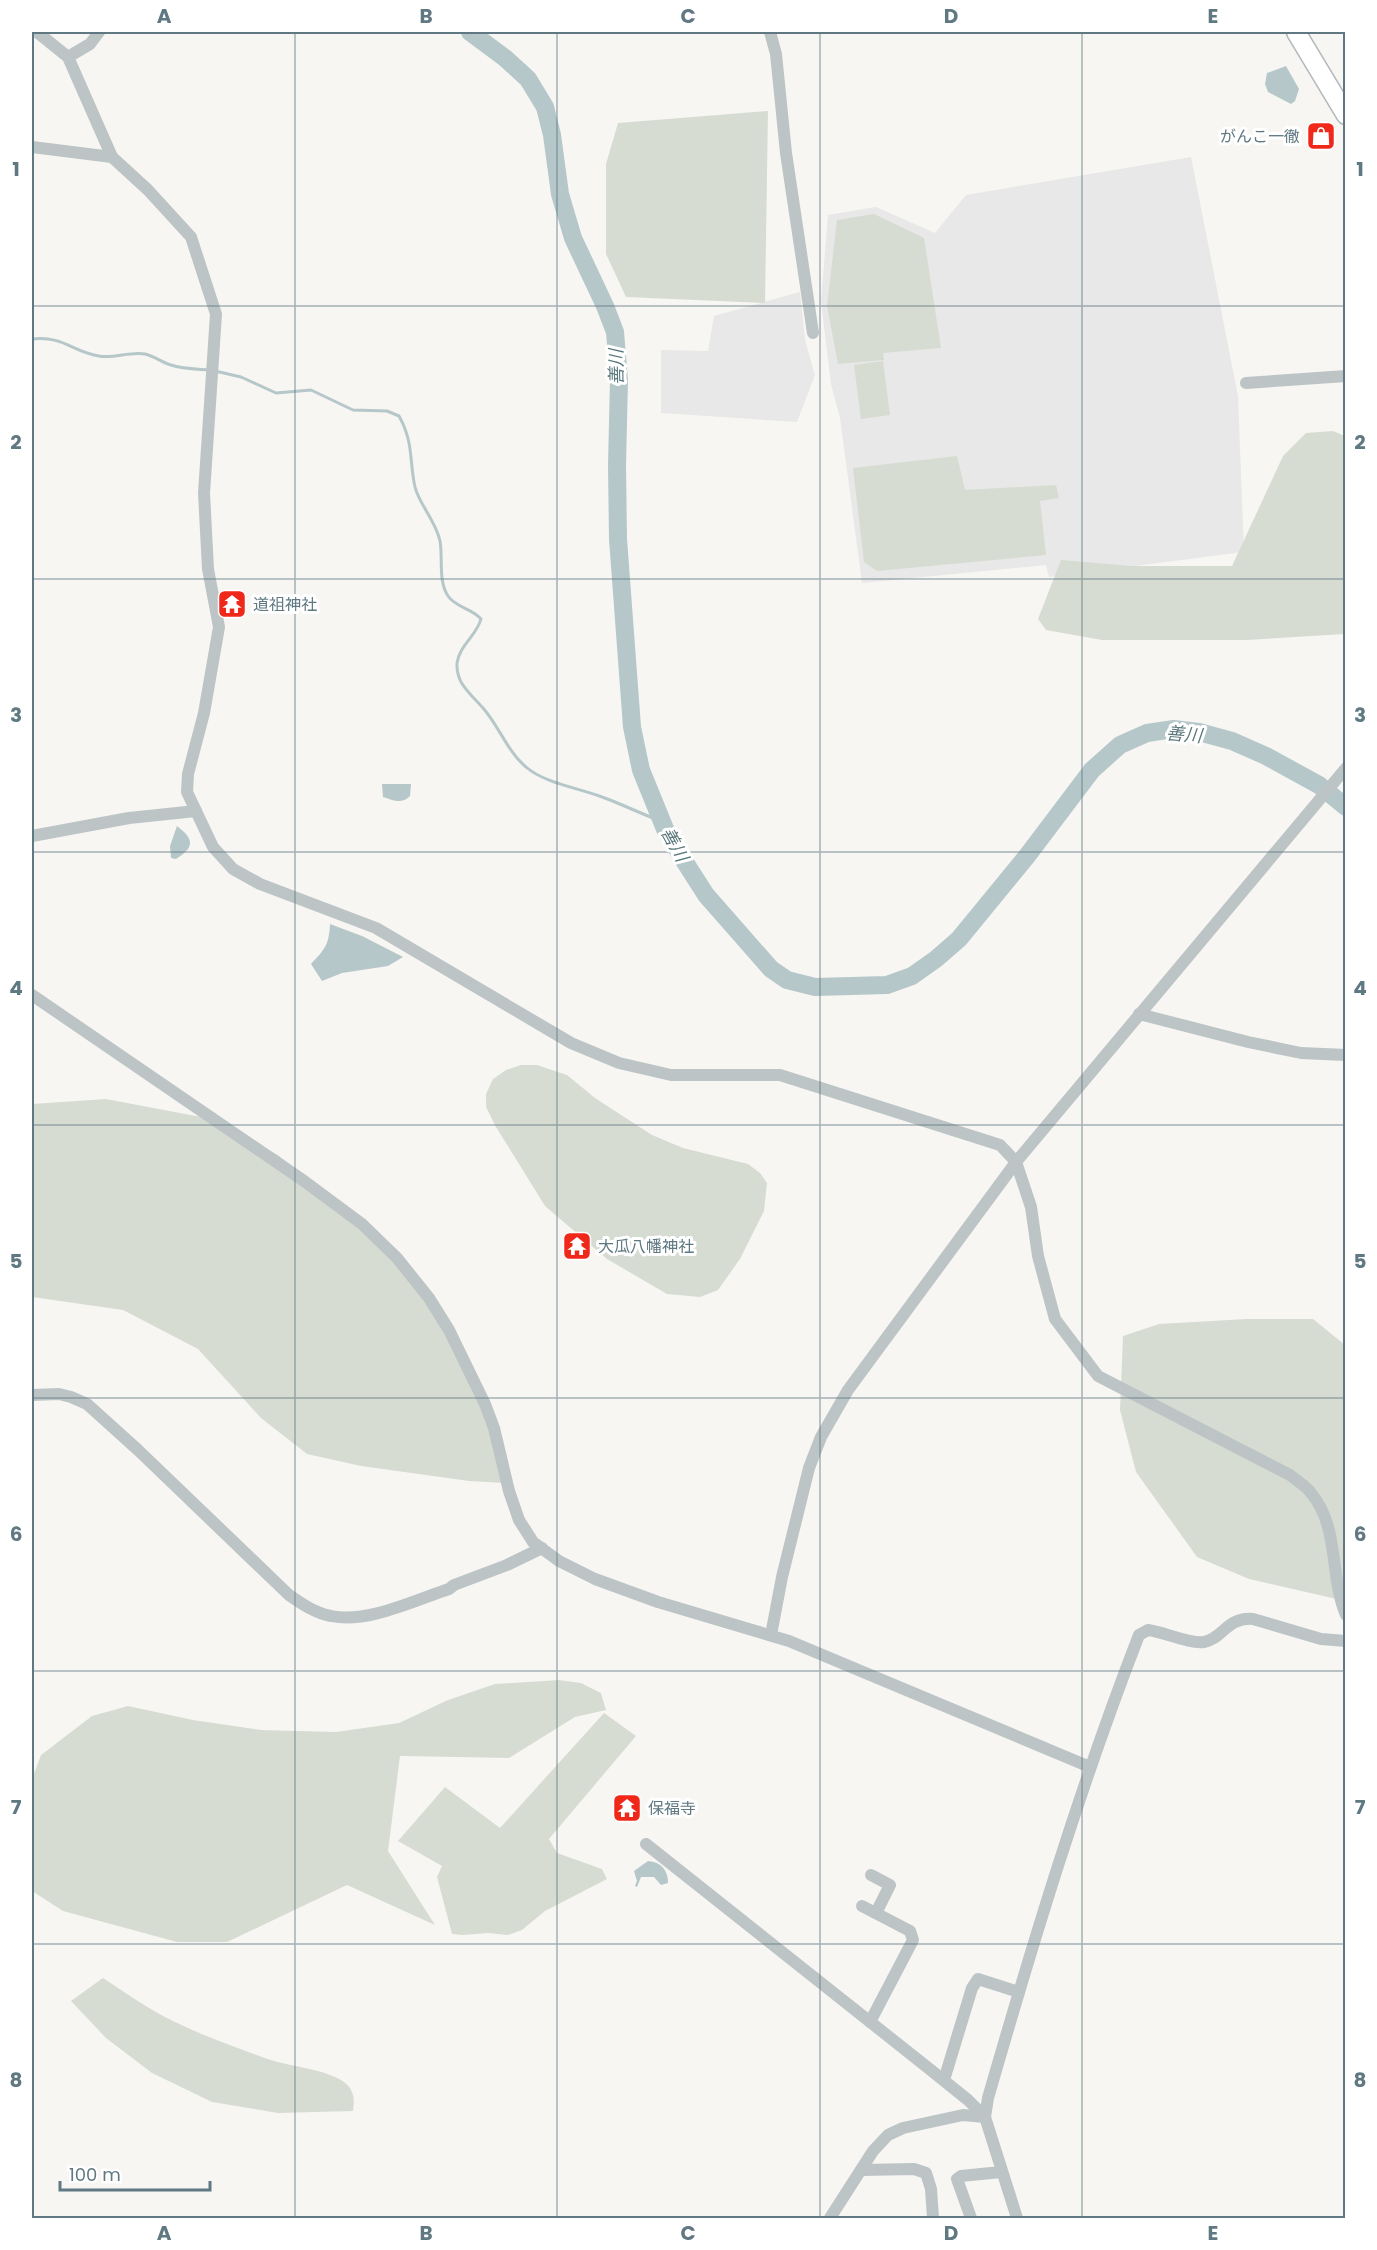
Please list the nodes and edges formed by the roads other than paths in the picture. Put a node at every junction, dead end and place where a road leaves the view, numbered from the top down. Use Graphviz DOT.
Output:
graph roads {
  1 [pos="38,32"];
  2 [pos="99,32"];
  3 [pos="770,32"];
  4 [pos="1296,32"];
  5 [pos="68,57"];
  6 [pos="1346,114"];
  7 [pos="32,147"];
  8 [pos="112,157"];
  9 [pos="813,333"];
  10 [pos="1346,376"];
  11 [pos="1246,383"];
  12 [pos="1345,768"];
  13 [pos="196,811"];
  14 [pos="32,836"];
  15 [pos="32,995"];
  16 [pos="1139,1014"];
  17 [pos="1346,1055"];
  18 [pos="1016,1162"];
  19 [pos="32,1395"];
  20 [pos="542,1548"];
  21 [pos="1346,1615"];
  22 [pos="771,1635"];
  23 [pos="1346,1641"];
  24 [pos="1090,1767"];
  25 [pos="646,1844"];
  26 [pos="871,1875"];
  27 [pos="862,1906"];
  28 [pos="876,1913"];
  29 [pos="1019,1992"];
  30 [pos="870,2022"];
  31 [pos="944,2080"];
  32 [pos="985,2117"];
  33 [pos="862,2170"];
  34 [pos="1001,2172"];
  35 [pos="830,2218"];
  36 [pos="933,2218"];
  37 [pos="971,2218"];
  38 [pos="1017,2218"];
  1 -- 5 [label="street"];
  2 -- 5 [label="street"];
  3 -- 9 [label="street"];
  4 -- 6 [label="highway"];
  5 -- 8 [label="street"];
  7 -- 8 [label="street"];
  8 -- 13 [label="street"];
  10 -- 11 [label="street"];
  12 -- 16 [label="street"];
  13 -- 14 [label="street"];
  13 -- 18 [label="street"];
  15 -- 20 [label="street"];
  16 -- 17 [label="street"];
  16 -- 18 [label="street"];
  18 -- 21 [label="street"];
  18 -- 22 [label="street"];
  19 -- 20 [label="street"];
  20 -- 22 [label="street"];
  22 -- 24 [label="street"];
  23 -- 24 [label="street"];
  24 -- 29 [label="street"];
  25 -- 30 [label="street"];
  26 -- 28 [label="street"];
  27 -- 28 [label="street"];
  28 -- 30 [label="street"];
  29 -- 31 [label="street"];
  29 -- 32 [label="street"];
  30 -- 31 [label="street"];
  31 -- 32 [label="street"];
  32 -- 33 [label="street"];
  32 -- 34 [label="street"];
  33 -- 35 [label="street"];
  33 -- 36 [label="street"];
  34 -- 37 [label="street"];
  34 -- 38 [label="street"];
}
